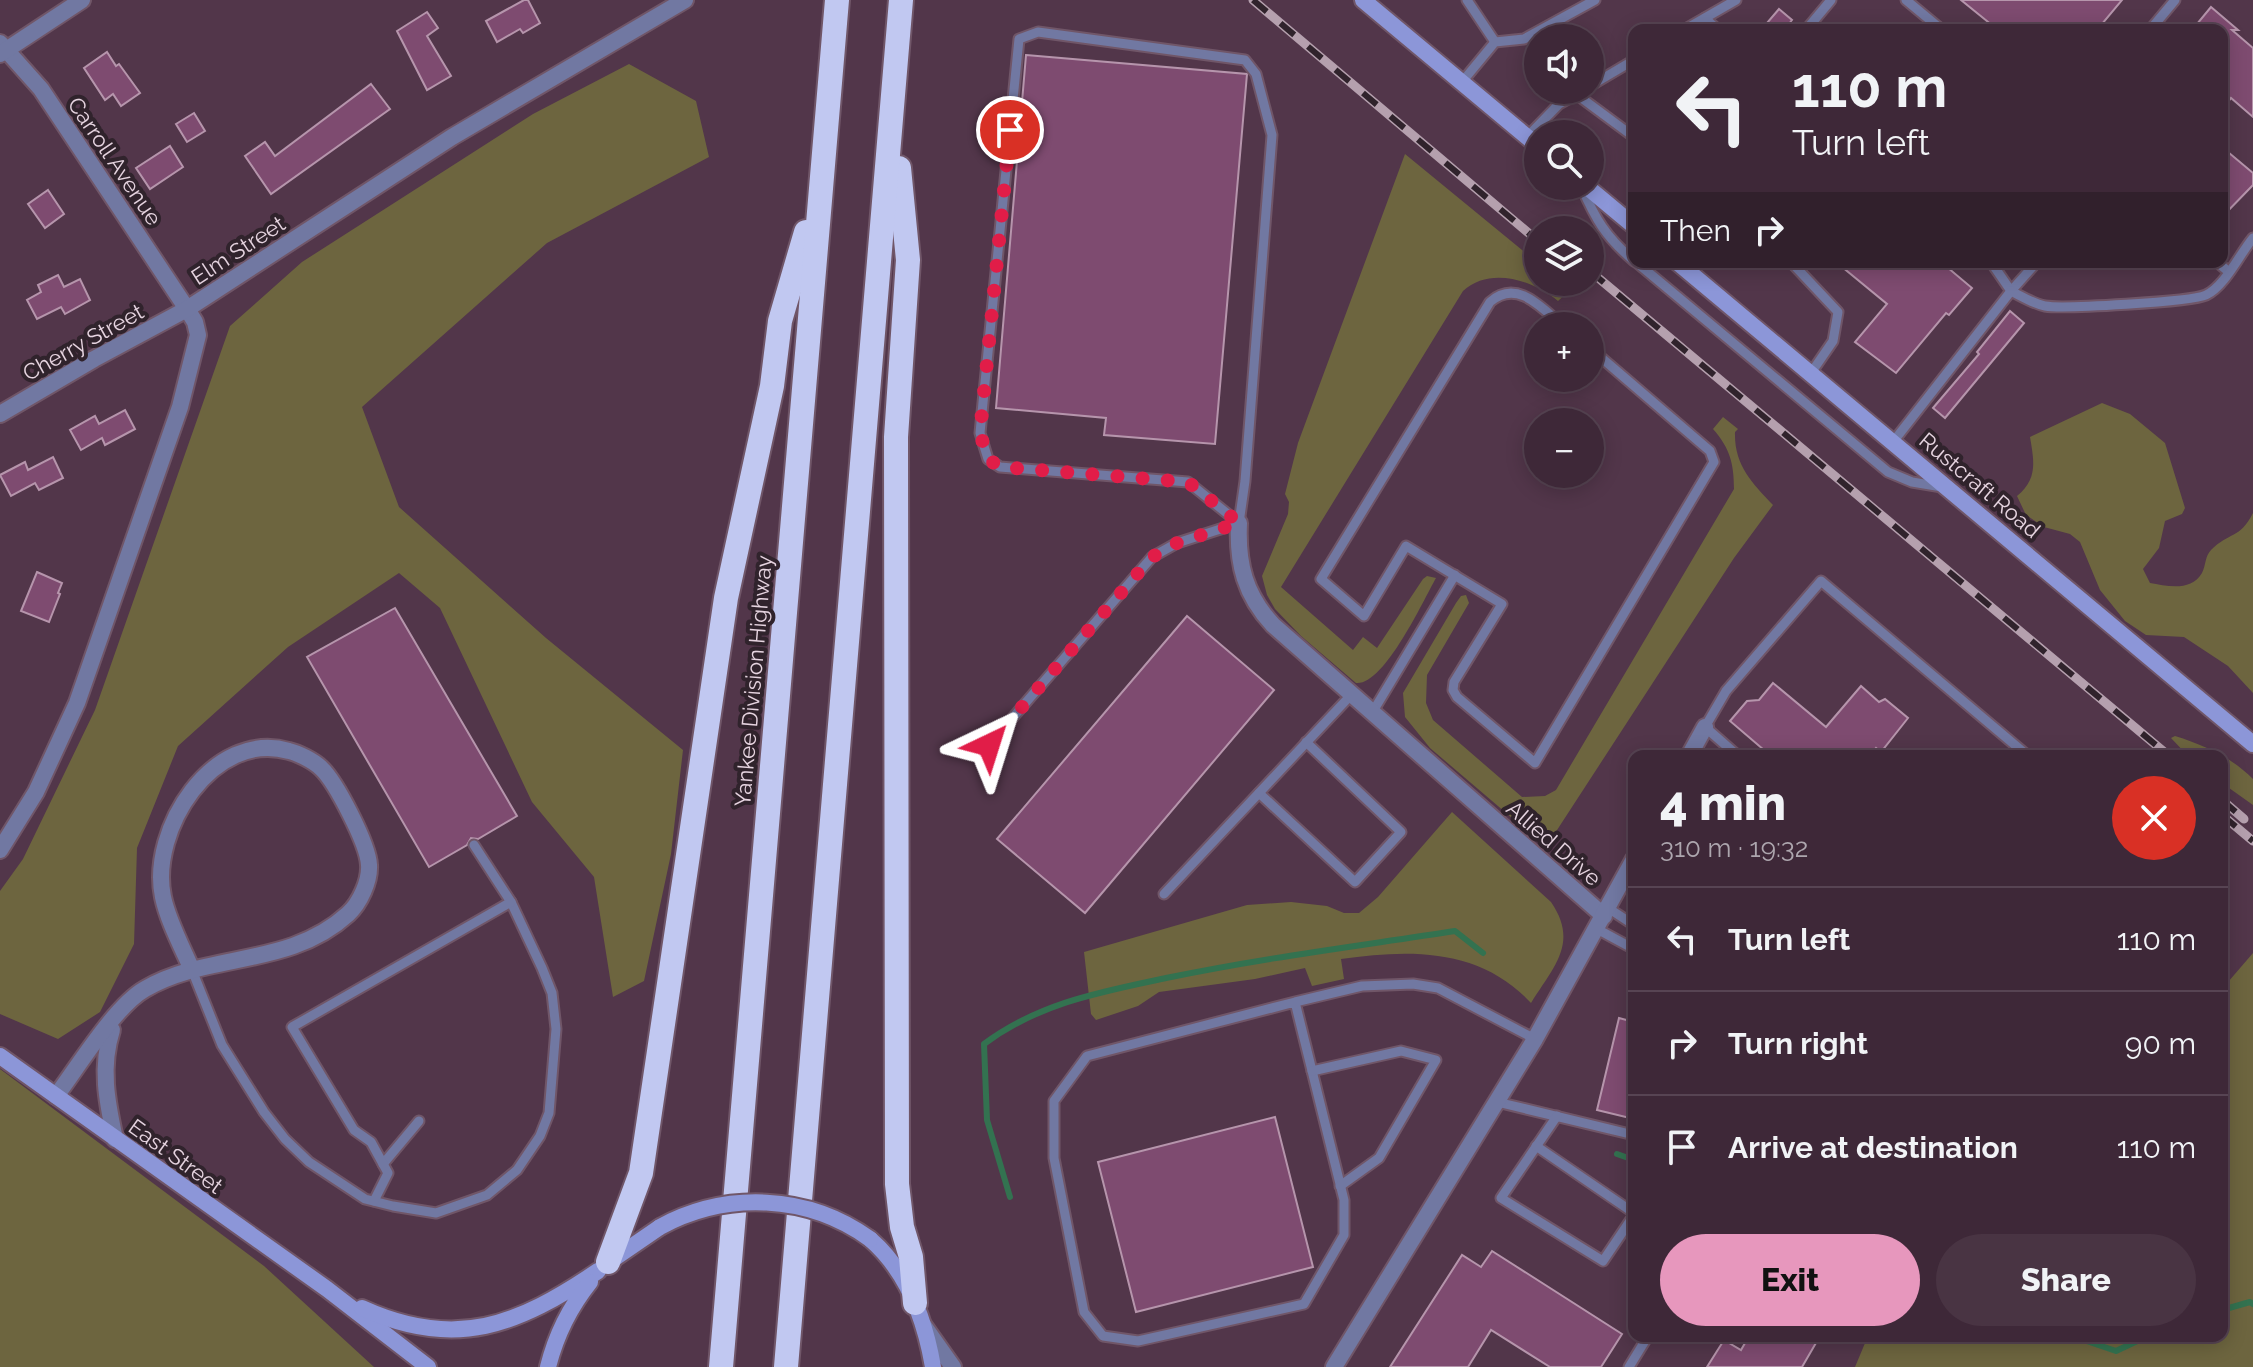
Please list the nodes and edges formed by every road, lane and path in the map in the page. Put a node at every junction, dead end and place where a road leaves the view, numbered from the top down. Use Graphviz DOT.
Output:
graph roads {
  1 [pos="82,0"];
  2 [pos="685,0"];
  3 [pos="837,0"];
  4 [pos="901,0"];
  5 [pos="1363,0"];
  6 [pos="1467,0"];
  7 [pos="1595,0"];
  8 [pos="1736,0"];
  9 [pos="1831,0"];
  10 [pos="1906,0"];
  11 [pos="2175,0"];
  12 [pos="1705,18"];
  13 [pos="1694,24"];
  14 [pos="1712,24"];
  15 [pos="1811,24"];
  16 [pos="1935,24"];
  17 [pos="2155,24"];
  18 [pos="1495,42"];
  19 [pos="2,49"];
  20 [pos="1628,64"];
  21 [pos="1604,78"];
  22 [pos="1462,82"];
  23 [pos="1594,104"];
  24 [pos="892,107"];
  25 [pos="1628,132"];
  26 [pos="1524,134"];
  27 [pos="821,176"];
  28 [pos="1589,200"];
  29 [pos="1602,200"];
  30 [pos="1628,221"];
  31 [pos="2253,238"];
  32 [pos="1628,255"];
  33 [pos="1643,268"];
  34 [pos="1685,268"];
  35 [pos="1797,268"];
  36 [pos="1995,268"];
  37 [pos="2032,268"];
  38 [pos="2224,268"];
  39 [pos="2229,272"];
  40 [pos="2011,291"];
  41 [pos="187,309"];
  42 [pos="1547,312"];
  43 [pos="1604,360"];
  44 [pos="1811,373"];
  45 [pos="0,414"];
  46 [pos="1893,442"];
  47 [pos="1950,489"];
  48 [pos="1239,523"];
  49 [pos="1455,575"];
  50 [pos="1351,695"];
  51 [pos="1372,713"];
  52 [pos="1705,727"];
  53 [pos="1306,742"];
  54 [pos="2253,744"];
  55 [pos="989,745"];
  56 [pos="1692,750"];
  57 [pos="1731,750"];
  58 [pos="2021,750"];
  59 [pos="1259,793"];
  60 [pos="474,845"];
  61 [pos="0,850"];
  62 [pos="1628,870"];
  63 [pos="1164,894"];
  64 [pos="511,902"];
  65 [pos="1603,918"];
  66 [pos="1628,924"];
  67 [pos="1628,943"];
  68 [pos="192,970"];
  69 [pos="1295,1002"];
  70 [pos="116,1017"];
  71 [pos="1535,1039"];
  72 [pos="0,1056"];
  73 [pos="1312,1071"];
  74 [pos="56,1096"];
  75 [pos="1497,1102"];
  76 [pos="1557,1116"];
  77 [pos="419,1121"];
  78 [pos="1628,1134"];
  79 [pos="115,1139"];
  80 [pos="1536,1146"];
  81 [pos="383,1164"];
  82 [pos="1340,1186"];
  83 [pos="374,1201"];
  84 [pos="1628,1210"];
  85 [pos="1628,1223"];
  86 [pos="603,1267"];
  87 [pos="327,1289"];
  88 [pos="919,1313"];
  89 [pos="1644,1342"];
  90 [pos="428,1367"];
  91 [pos="548,1367"];
  92 [pos="721,1367"];
  93 [pos="786,1367"];
  94 [pos="933,1367"];
  95 [pos="953,1367"];
  96 [pos="1334,1367"];
  97 [pos="1629,1367"];
  1 -- 19 [label="street"];
  2 -- 41 [label="street, Elm Street"];
  3 -- 27 [label="highway, Yankee Division Highway"];
  4 -- 24 [label="highway"];
  5 -- 22 [label="main road"];
  6 -- 18 [label="lane"];
  7 -- 18 [label="lane"];
  8 -- 12 [label="lane"];
  9 -- 15 [label="lane"];
  10 -- 16 [label="lane"];
  11 -- 17 [label="lane"];
  12 -- 13 [label="lane"];
  12 -- 14 [label="lane"];
  18 -- 22 [label="lane"];
  19 -- 41 [label="street, Carroll Avenue"];
  20 -- 21 [label="lane"];
  22 -- 26 [label="main road"];
  23 -- 25 [label="lane"];
  24 -- 88 [label="highway"];
  24 -- 93 [label="highway"];
  27 -- 86 [label="highway"];
  27 -- 92 [label="highway, Yankee Division Highway"];
  28 -- 32 [label="lane"];
  29 -- 30 [label="main road"];
  31 -- 39 [label="lane"];
  33 -- 47 [label="lane"];
  34 -- 44 [label="main road, Rustcraft Road"];
  35 -- 44 [label="lane"];
  36 -- 40 [label="lane"];
  37 -- 40 [label="lane"];
  38 -- 39 [label="lane"];
  39 -- 40 [label="lane"];
  40 -- 46 [label="lane"];
  41 -- 45 [label="street, Cherry Street"];
  41 -- 61 [label="street, Elm Street"];
  42 -- 49 [label="lane"];
  43 -- 49 [label="lane"];
  44 -- 46 [label="main road, Rustcraft Road"];
  46 -- 47 [label="main road, Rustcraft Road"];
  47 -- 54 [label="main road, Rustcraft Road"];
  48 -- 48 [label="lane"];
  48 -- 50 [label="street, Allied Drive"];
  48 -- 55 [label="lane"];
  49 -- 51 [label="lane"];
  50 -- 51 [label="street, Allied Drive"];
  50 -- 53 [label="lane"];
  51 -- 65 [label="street, Allied Drive"];
  52 -- 56 [label="street"];
  52 -- 57 [label="lane"];
  52 -- 58 [label="lane"];
  53 -- 59 [label="lane"];
  53 -- 59 [label="lane"];
  59 -- 63 [label="lane"];
  60 -- 64 [label="lane"];
  62 -- 65 [label="street"];
  64 -- 81 [label="lane"];
  64 -- 83 [label="lane"];
  65 -- 66 [label="lane"];
  65 -- 67 [label="lane"];
  65 -- 71 [label="street"];
  68 -- 68 [label="street"];
  68 -- 70 [label="street"];
  68 -- 83 [label="lane"];
  69 -- 71 [label="lane"];
  69 -- 73 [label="lane"];
  69 -- 82 [label="lane"];
  70 -- 74 [label="street"];
  70 -- 79 [label="street"];
  71 -- 75 [label="street"];
  72 -- 74 [label="main road, East Street"];
  73 -- 82 [label="lane"];
  73 -- 82 [label="lane"];
  74 -- 79 [label="main road, East Street"];
  75 -- 76 [label="lane"];
  75 -- 96 [label="street"];
  76 -- 78 [label="lane"];
  76 -- 80 [label="lane"];
  77 -- 81 [label="lane"];
  79 -- 87 [label="main road, East Street"];
  80 -- 84 [label="lane"];
  80 -- 85 [label="lane"];
  81 -- 83 [label="lane"];
  86 -- 87 [label="main road, East Street"];
  86 -- 88 [label="main road, East Street, bridge"];
  86 -- 91 [label="main road"];
  87 -- 90 [label="main road, East Street"];
  88 -- 94 [label="main road, East Street"];
  88 -- 95 [label="street"];
  89 -- 97 [label="lane"];
}
